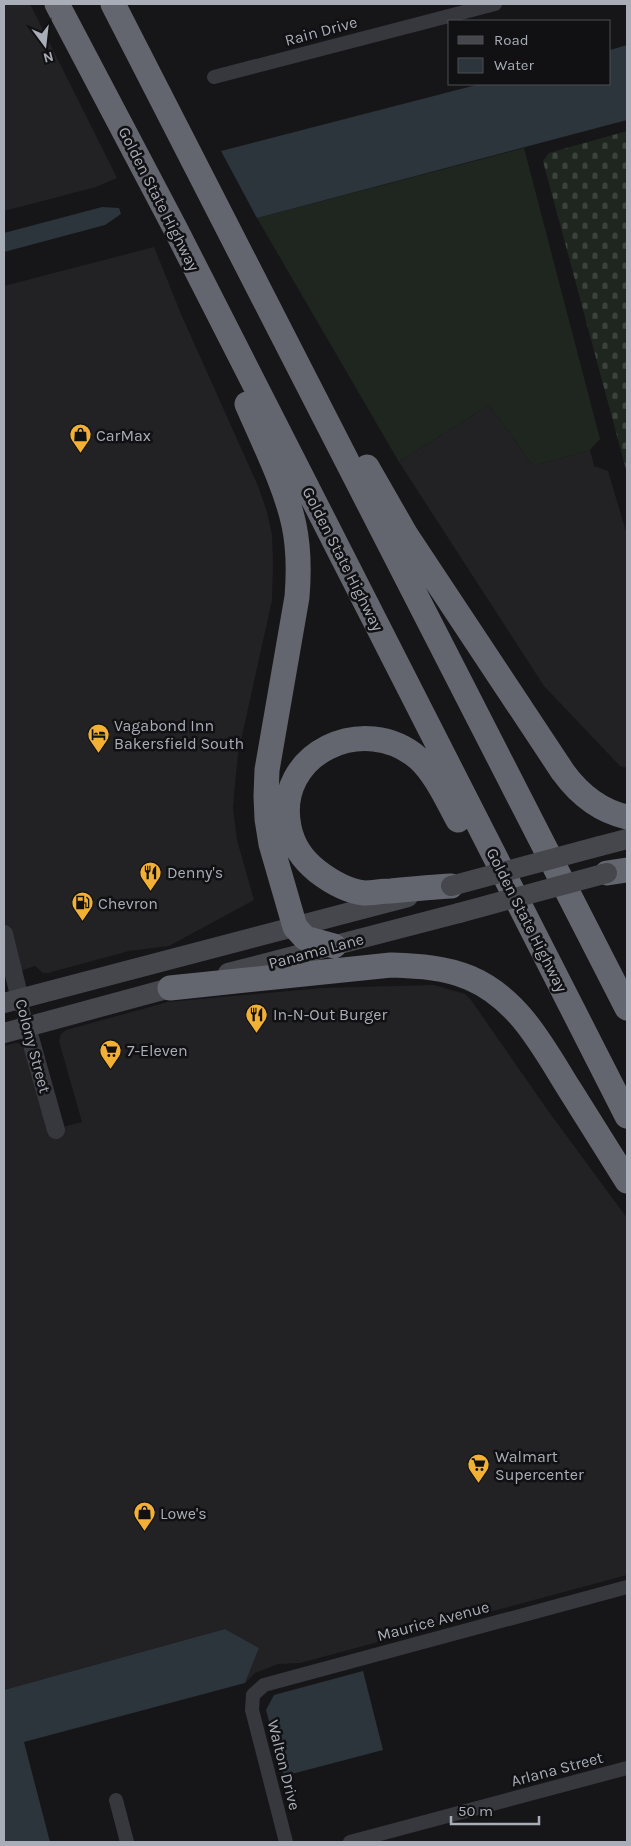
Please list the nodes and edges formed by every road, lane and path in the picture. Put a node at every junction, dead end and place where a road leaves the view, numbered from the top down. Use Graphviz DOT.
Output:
graph roads {
  1 [pos="57,4"];
  2 [pos="114,4"];
  3 [pos="495,4"];
  4 [pos="455,9"];
  5 [pos="214,77"];
  6 [pos="218,210"];
  7 [pos="175,228"];
  8 [pos="488,739"];
  9 [pos="627,817"];
  10 [pos="627,839"];
  11 [pos="621,870"];
  12 [pos="451,886"];
  13 [pos="295,927"];
  14 [pos="4,934"];
  15 [pos="334,946"];
  16 [pos="627,970"];
  17 [pos="170,988"];
  18 [pos="12,1001"];
  19 [pos="627,1008"];
  20 [pos="579,1023"];
  21 [pos="27,1027"];
  22 [pos="4,1033"];
  23 [pos="627,1116"];
  24 [pos="56,1130"];
  25 [pos="627,1181"];
  26 [pos="627,1587"];
  27 [pos="253,1696"];
  28 [pos="627,1768"];
  29 [pos="116,1800"];
  30 [pos="127,1842"];
  31 [pos="286,1842"];
  32 [pos="350,1842"];
  1 -- 7 [label="highway, Golden State Highway"];
  2 -- 6 [label="highway"];
  3 -- 4 [label="street, Rain Drive"];
  4 -- 5 [label="street, Rain Drive"];
  6 -- 8 [label="highway"];
  6 -- 9 [label="highway"];
  7 -- 13 [label="highway"];
  7 -- 20 [label="highway, Golden State Highway"];
  8 -- 16 [label="highway"];
  8 -- 19 [label="highway"];
  10 -- 12 [label="main road, Panama Lane, bridge"];
  11 -- 15 [label="main road, Panama Lane, bridge"];
  12 -- 13 [label="main road, Panama Lane"];
  12 -- 20 [label="highway"];
  13 -- 15 [label="highway"];
  13 -- 18 [label="main road, Panama Lane"];
  14 -- 18 [label="street, Colony Street"];
  15 -- 17 [label="main road, Panama Lane"];
  17 -- 21 [label="main road, Panama Lane"];
  17 -- 25 [label="highway"];
  18 -- 21 [label="street, Colony Street"];
  20 -- 23 [label="highway, Golden State Highway"];
  21 -- 22 [label="main road, Panama Lane"];
  21 -- 24 [label="street, Colony Street"];
  26 -- 27 [label="street, Maurice Avenue"];
  27 -- 31 [label="street, Walton Drive"];
  28 -- 32 [label="street, Arlana Street"];
  29 -- 30 [label="street"];
}
